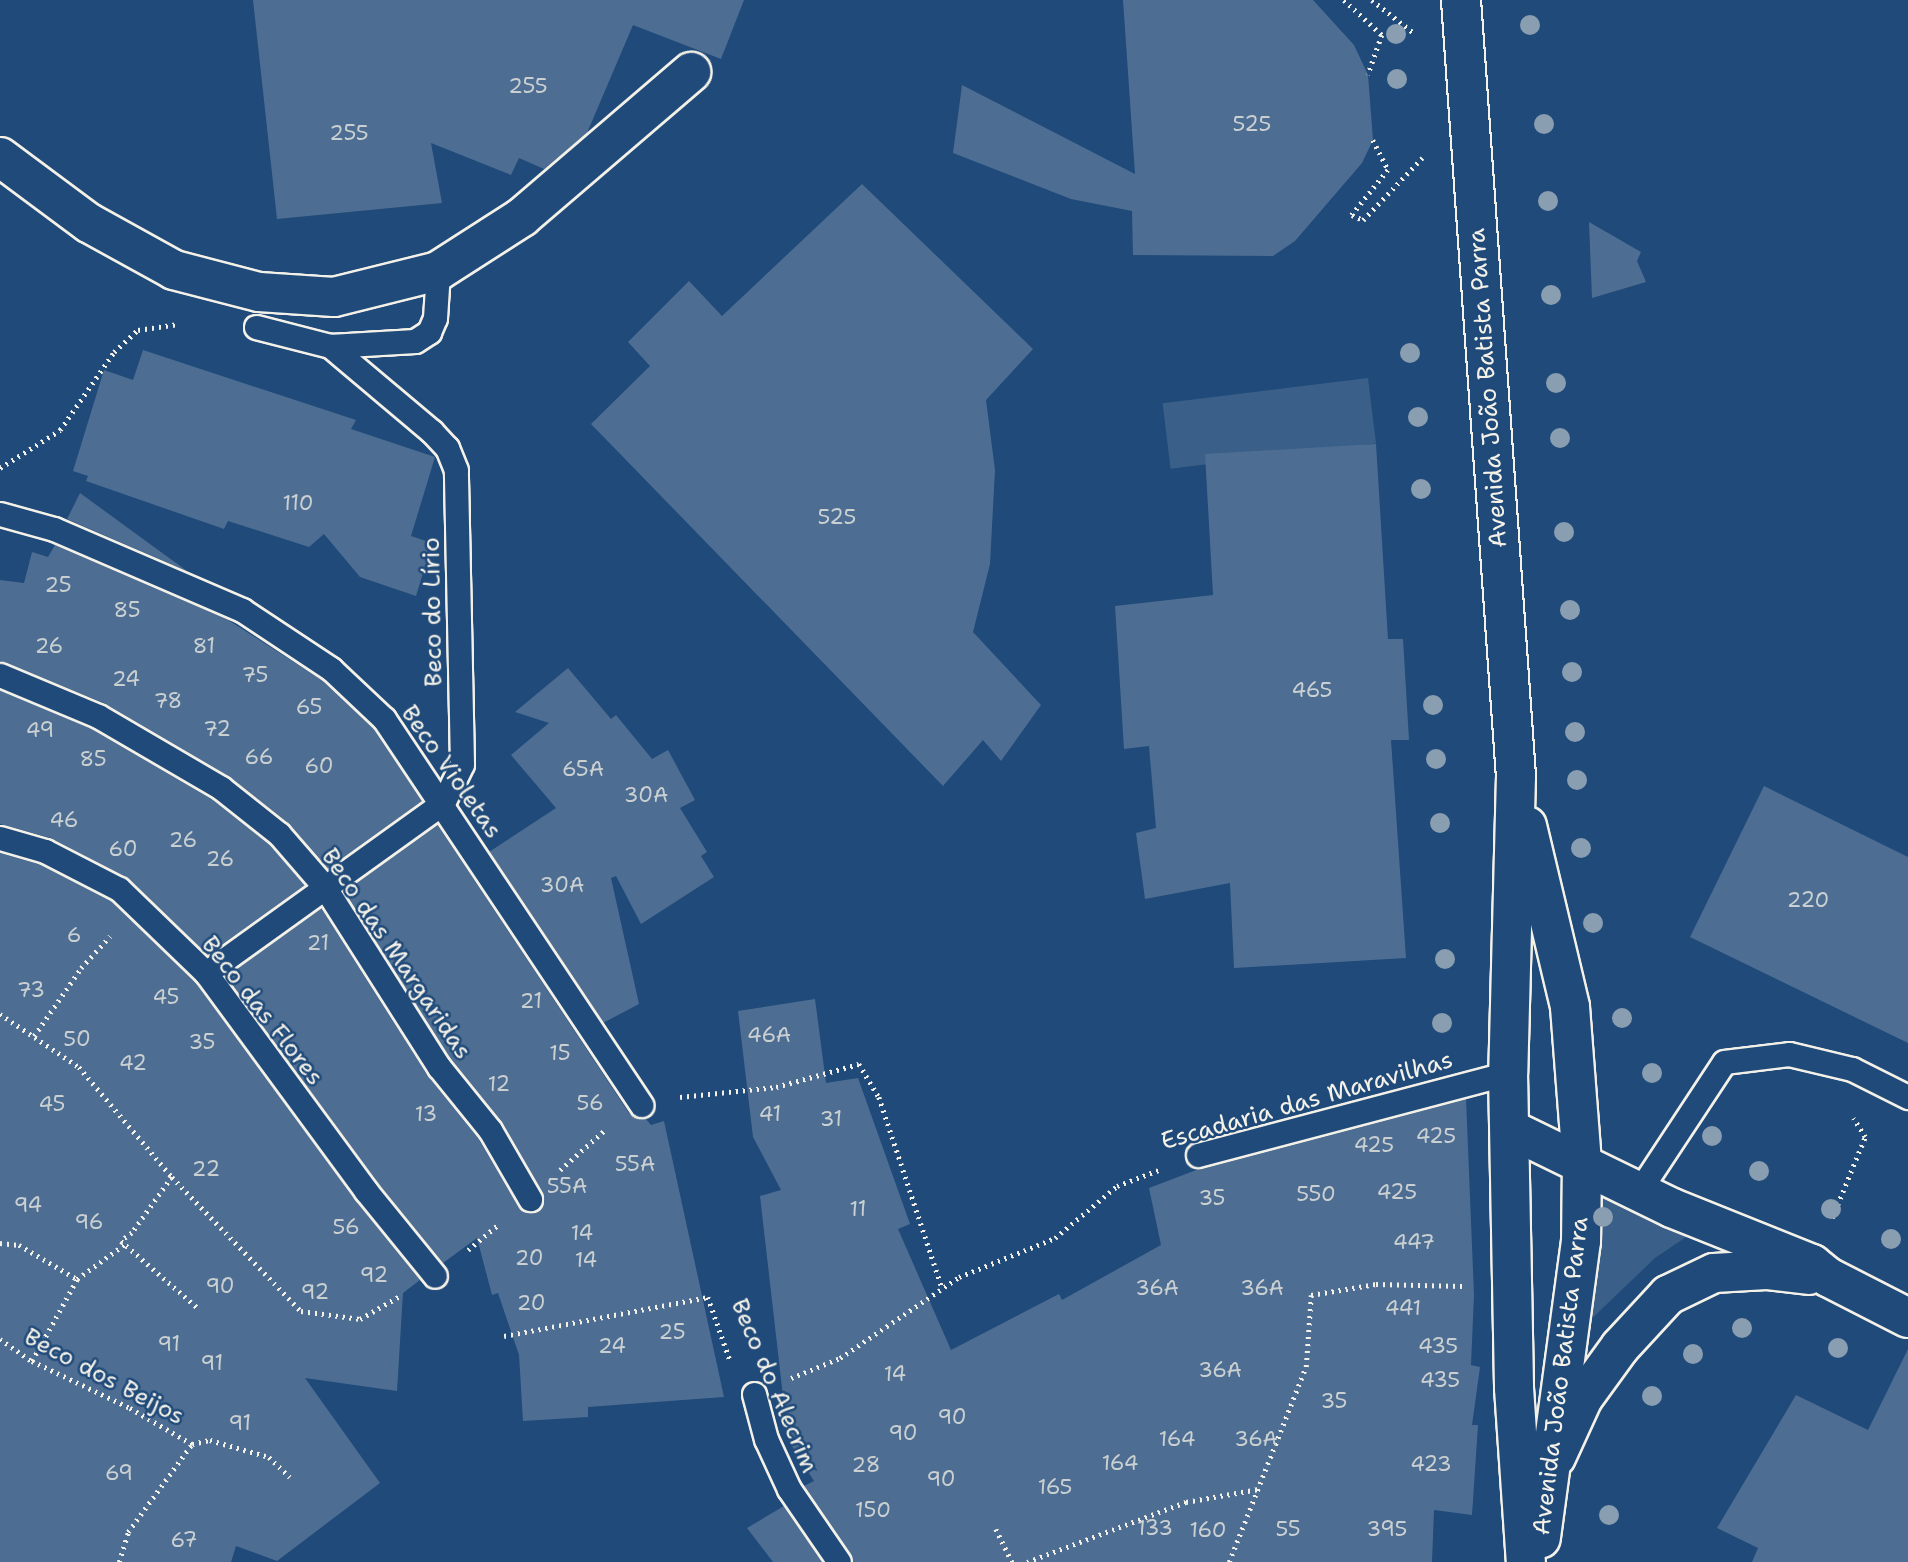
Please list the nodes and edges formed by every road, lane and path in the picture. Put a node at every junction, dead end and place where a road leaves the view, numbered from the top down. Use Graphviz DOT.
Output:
graph roads {
  1 [pos="1344,0"];
  2 [pos="1461,0"];
  3 [pos="691,72"];
  4 [pos="1368,75"];
  5 [pos="1468,114"];
  6 [pos="1373,140"];
  7 [pos="0,157"];
  8 [pos="438,271"];
  9 [pos="256,327"];
  10 [pos="330,346"];
  11 [pos="0,468"];
  12 [pos="0,514"];
  13 [pos="0,675"];
  14 [pos="1516,776"];
  15 [pos="443,803"];
  16 [pos="0,838"];
  17 [pos="324,886"];
  18 [pos="137,907"];
  19 [pos="206,973"];
  20 [pos="0,1014"];
  21 [pos="34,1036"];
  22 [pos="859,1064"];
  23 [pos="1852,1069"];
  24 [pos="1508,1073"];
  25 [pos="1908,1097"];
  26 [pos="641,1105"];
  27 [pos="1510,1129"];
  28 [pos="1198,1155"];
  29 [pos="1581,1162"];
  30 [pos="172,1177"];
  31 [pos="1639,1191"];
  32 [pos="530,1199"];
  33 [pos="123,1242"];
  34 [pos="0,1243"];
  35 [pos="1820,1270"];
  36 [pos="436,1276"];
  37 [pos="78,1279"];
  38 [pos="942,1288"];
  39 [pos="1512,1289"];
  40 [pos="286,1298"];
  41 [pos="200,1310"];
  42 [pos="1908,1318"];
  43 [pos="504,1336"];
  44 [pos="0,1339"];
  45 [pos="32,1362"];
  46 [pos="754,1394"];
  47 [pos="192,1444"];
  48 [pos="1550,1472"];
  49 [pos="290,1478"];
  50 [pos="1260,1489"];
  51 [pos="996,1529"];
  52 [pos="119,1562"];
  53 [pos="839,1562"];
  54 [pos="1012,1562"];
  55 [pos="1027,1562"];
  56 [pos="1229,1562"];
  57 [pos="1525,1562"];
  58 [pos="1538,1562"];
  1 -- 4 [label="path"];
  2 -- 5 [label="main road, Avenida João Batista Parra"];
  3 -- 8 [label="main road"];
  5 -- 6 [label="path"];
  5 -- 14 [label="main road, Avenida João Batista Parra"];
  7 -- 8 [label="main road"];
  8 -- 10 [label="lane"];
  9 -- 10 [label="lane"];
  9 -- 11 [label="path"];
  10 -- 15 [label="lane, Beco do Lírio"];
  12 -- 15 [label="lane, Beco Violetas"];
  13 -- 17 [label="lane, Beco das Margaridas"];
  14 -- 24 [label="main road, Avenida João Batista Parra"];
  14 -- 29 [label="main road, Avenida João Batista Parra"];
  15 -- 17 [label="lane, Beco do Lírio"];
  15 -- 26 [label="lane, Beco Violetas"];
  16 -- 18 [label="lane, Beco das Flores"];
  17 -- 19 [label="lane, Beco do Lírio"];
  17 -- 32 [label="lane, Beco das Margaridas"];
  18 -- 19 [label="lane, Beco das Flores"];
  18 -- 21 [label="path"];
  19 -- 36 [label="lane, Beco das Flores"];
  20 -- 21 [label="path"];
  21 -- 30 [label="path"];
  22 -- 38 [label="path"];
  23 -- 25 [label="lane"];
  23 -- 31 [label="lane"];
  23 -- 35 [label="path"];
  24 -- 27 [label="main road, Avenida João Batista Parra"];
  24 -- 28 [label="lane, Escadaria das Maravilhas"];
  27 -- 29 [label="main road"];
  27 -- 39 [label="main road, Avenida João Batista Parra"];
  28 -- 38 [label="path, Escadaria das Maravilhas"];
  29 -- 31 [label="main road"];
  29 -- 48 [label="main road, Avenida João Batista Parra"];
  30 -- 33 [label="path"];
  30 -- 40 [label="path"];
  31 -- 35 [label="main road"];
  33 -- 37 [label="path"];
  33 -- 41 [label="path"];
  34 -- 37 [label="path"];
  35 -- 42 [label="main road"];
  35 -- 48 [label="main road"];
  37 -- 45 [label="path"];
  38 -- 46 [label="path, Escadaria das Maravilhas"];
  39 -- 50 [label="path"];
  39 -- 57 [label="main road, Avenida João Batista Parra"];
  43 -- 46 [label="path, Beco do Alecrim"];
  44 -- 45 [label="path, Beco dos Beijos"];
  45 -- 47 [label="path, Beco dos Beijos"];
  46 -- 53 [label="lane, Beco do Alecrim"];
  47 -- 49 [label="path"];
  47 -- 52 [label="path"];
  48 -- 58 [label="main road, Avenida João Batista Parra"];
  50 -- 55 [label="path"];
  50 -- 56 [label="path"];
  51 -- 54 [label="path"];
}
